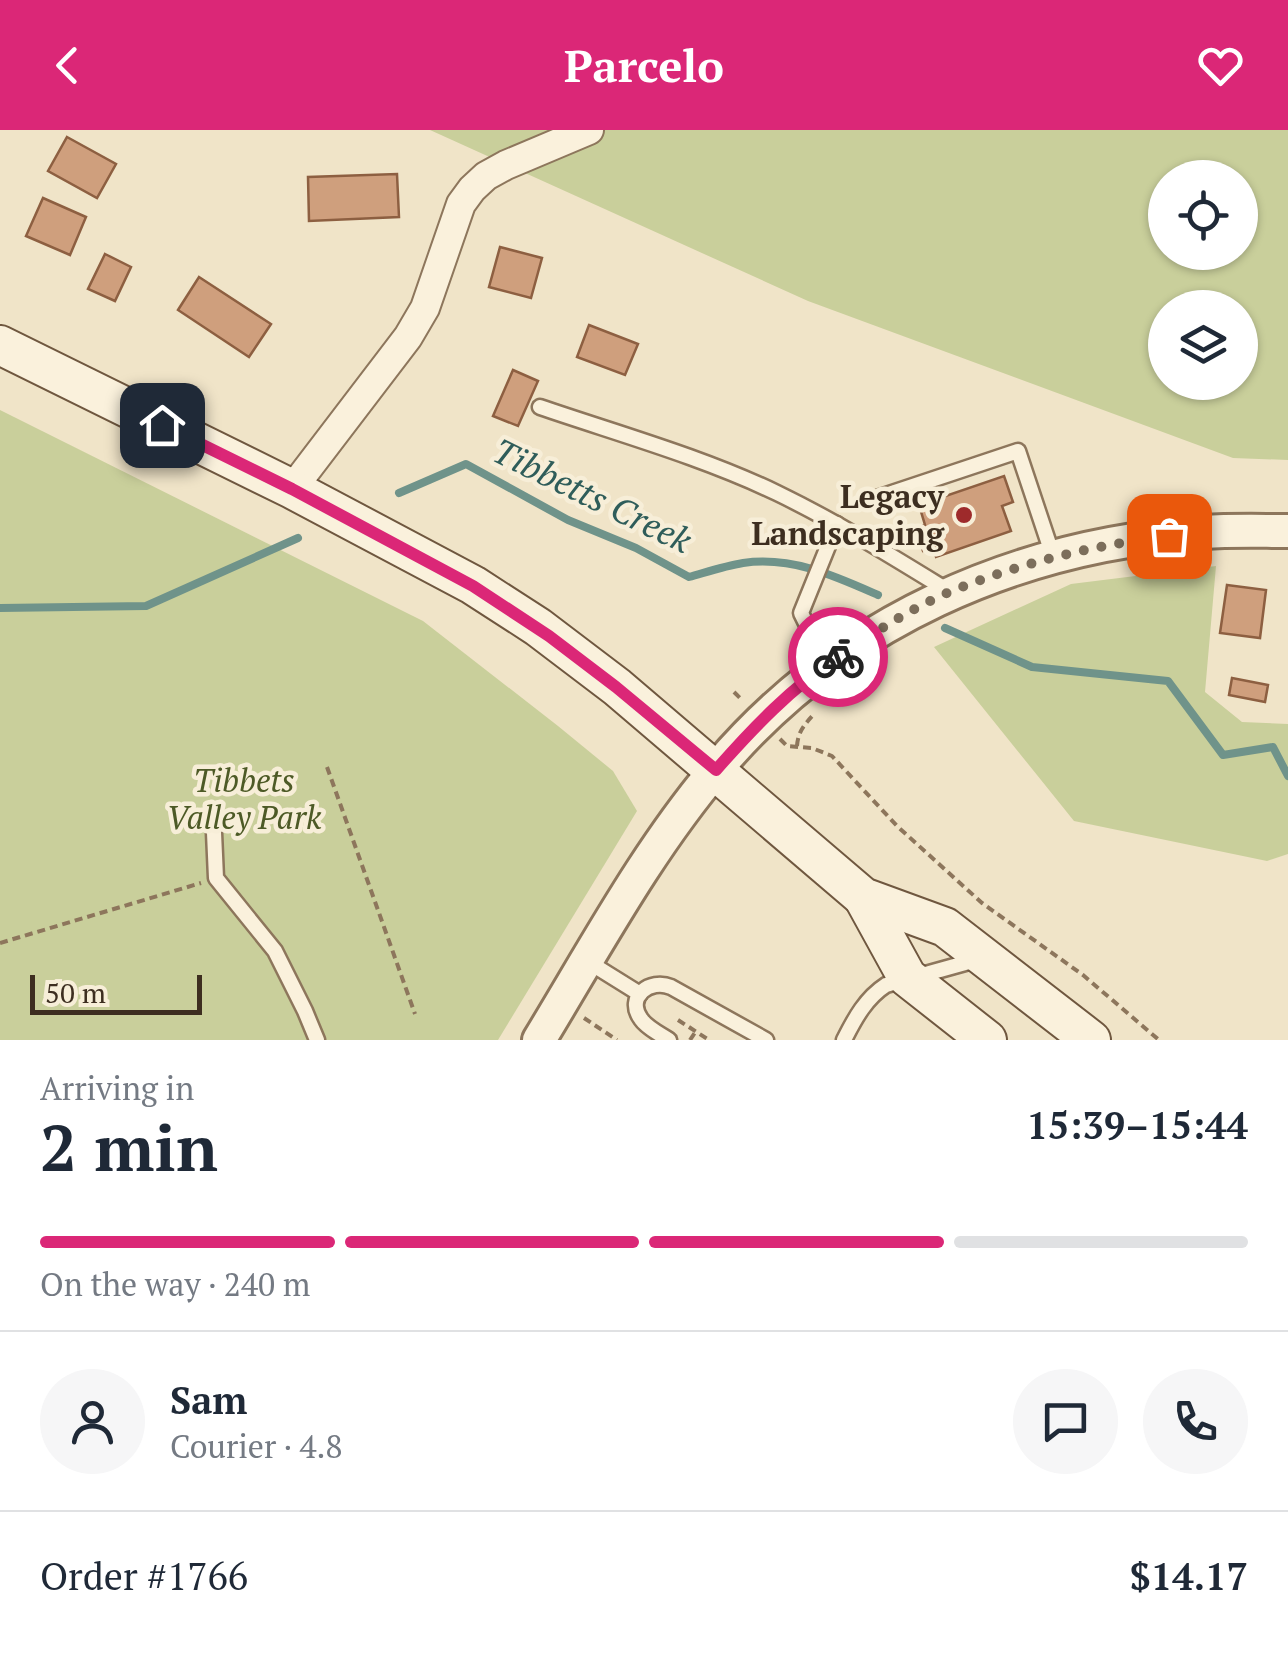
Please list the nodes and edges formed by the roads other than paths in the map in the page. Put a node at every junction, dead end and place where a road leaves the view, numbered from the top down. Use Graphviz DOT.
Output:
graph roads {
  1 [pos="590,130"];
  2 [pos="0,345"];
  3 [pos="540,407"];
  4 [pos="292,489"];
  5 [pos="877,498"];
  6 [pos="836,524"];
  7 [pos="1288,530"];
  8 [pos="1053,556"];
  9 [pos="950,592"];
  10 [pos="826,665"];
  11 [pos="716,770"];
  12 [pos="213,810"];
  13 [pos="863,897"];
  14 [pos="984,958"];
  15 [pos="587,961"];
  16 [pos="907,977"];
  17 [pos="640,994"];
  18 [pos="317,1040"];
  19 [pos="539,1040"];
  20 [pos="668,1040"];
  21 [pos="766,1040"];
  22 [pos="844,1040"];
  23 [pos="987,1040"];
  24 [pos="1091,1040"];
  1 -- 4 [label="street"];
  2 -- 4 [label="main road"];
  3 -- 6 [label="lane"];
  4 -- 11 [label="main road"];
  5 -- 8 [label="lane"];
  6 -- 9 [label="lane"];
  6 -- 10 [label="lane"];
  7 -- 8 [label="street"];
  8 -- 9 [label="street"];
  9 -- 10 [label="street"];
  10 -- 11 [label="street"];
  11 -- 13 [label="main road"];
  11 -- 15 [label="street"];
  12 -- 18 [label="lane"];
  13 -- 14 [label="main road"];
  13 -- 16 [label="main road"];
  14 -- 16 [label="lane"];
  14 -- 24 [label="main road"];
  15 -- 17 [label="lane"];
  15 -- 19 [label="street"];
  16 -- 22 [label="lane"];
  16 -- 23 [label="main road"];
  17 -- 20 [label="lane"];
  17 -- 21 [label="lane"];
}
